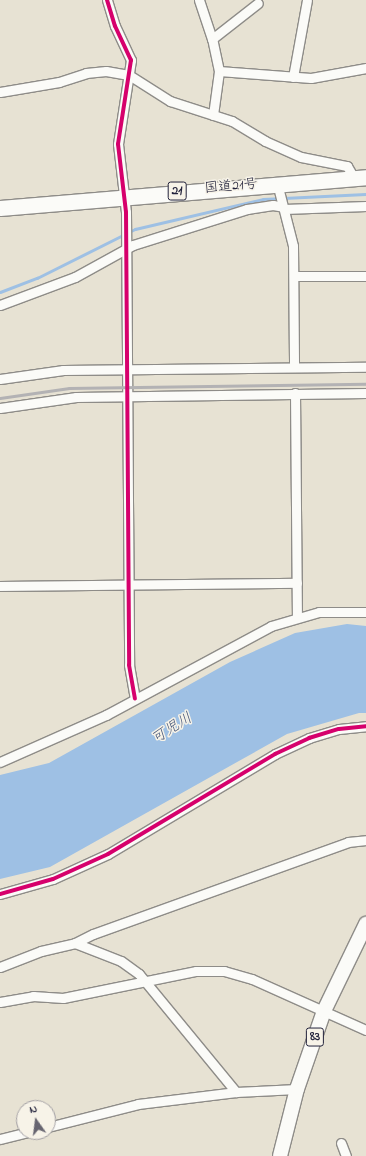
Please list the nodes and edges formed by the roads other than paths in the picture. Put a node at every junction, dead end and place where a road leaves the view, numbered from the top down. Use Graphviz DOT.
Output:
graph roads {
  1 [pos="107,0"];
  2 [pos="199,0"];
  3 [pos="307,0"];
  4 [pos="258,3"];
  5 [pos="212,39"];
  6 [pos="366,68"];
  7 [pos="219,71"];
  8 [pos="129,75"];
  9 [pos="293,77"];
  10 [pos="0,92"];
  11 [pos="213,116"];
  12 [pos="360,177"];
  13 [pos="277,183"];
  14 [pos="125,196"];
  15 [pos="366,206"];
  16 [pos="0,208"];
  17 [pos="283,208"];
  18 [pos="125,251"];
  19 [pos="294,276"];
  20 [pos="366,276"];
  21 [pos="0,305"];
  22 [pos="366,366"];
  23 [pos="294,367"];
  24 [pos="127,369"];
  25 [pos="0,379"];
  26 [pos="295,393"];
  27 [pos="366,393"];
  28 [pos="127,396"];
  29 [pos="0,408"];
  30 [pos="296,583"];
  31 [pos="0,586"];
  32 [pos="129,586"];
  33 [pos="366,612"];
  34 [pos="297,617"];
  35 [pos="135,698"];
  36 [pos="366,726"];
  37 [pos="0,762"];
  38 [pos="366,840"];
  39 [pos="0,894"];
  40 [pos="366,924"];
  41 [pos="75,943"];
  42 [pos="0,967"];
  43 [pos="146,982"];
  44 [pos="0,1002"];
  45 [pos="324,1011"];
  46 [pos="366,1030"];
  47 [pos="298,1088"];
  48 [pos="236,1092"];
  49 [pos="56,1125"];
  50 [pos="16,1135"];
  51 [pos="0,1139"];
  52 [pos="341,1143"];
  53 [pos="282,1155"];
  54 [pos="346,1156"];
  1 -- 8 [label="street"];
  2 -- 5 [label="street"];
  3 -- 9 [label="street"];
  4 -- 5 [label="street"];
  5 -- 7 [label="street"];
  6 -- 9 [label="street"];
  7 -- 9 [label="street"];
  7 -- 11 [label="street"];
  8 -- 10 [label="street"];
  8 -- 11 [label="street"];
  8 -- 14 [label="street"];
  11 -- 12 [label="street"];
  12 -- 13 [label="highway, 国道21号 / 21"];
  13 -- 14 [label="highway, 国道21号 / 21"];
  13 -- 17 [label="street"];
  14 -- 16 [label="highway, 国道21号 / 21"];
  14 -- 18 [label="street"];
  15 -- 17 [label="street"];
  17 -- 18 [label="street"];
  17 -- 19 [label="street"];
  18 -- 21 [label="street"];
  18 -- 24 [label="street"];
  19 -- 20 [label="street"];
  19 -- 23 [label="street"];
  22 -- 23 [label="street"];
  23 -- 24 [label="street"];
  24 -- 25 [label="street"];
  24 -- 28 [label="street"];
  26 -- 27 [label="street"];
  26 -- 28 [label="street"];
  26 -- 30 [label="street"];
  28 -- 29 [label="street"];
  28 -- 32 [label="street"];
  30 -- 32 [label="street"];
  30 -- 34 [label="street"];
  31 -- 32 [label="street"];
  32 -- 35 [label="street"];
  33 -- 34 [label="street"];
  34 -- 35 [label="street"];
  35 -- 37 [label="street"];
  36 -- 39 [label="street"];
  38 -- 41 [label="street"];
  40 -- 45 [label="main road, 83"];
  41 -- 42 [label="street"];
  41 -- 43 [label="street"];
  43 -- 44 [label="street"];
  43 -- 45 [label="street"];
  43 -- 48 [label="street"];
  45 -- 46 [label="street"];
  45 -- 47 [label="main road, 83"];
  47 -- 48 [label="street"];
  47 -- 53 [label="main road, 83"];
  48 -- 49 [label="street"];
  50 -- 51 [label="street"];
  52 -- 54 [label="street"];
}
